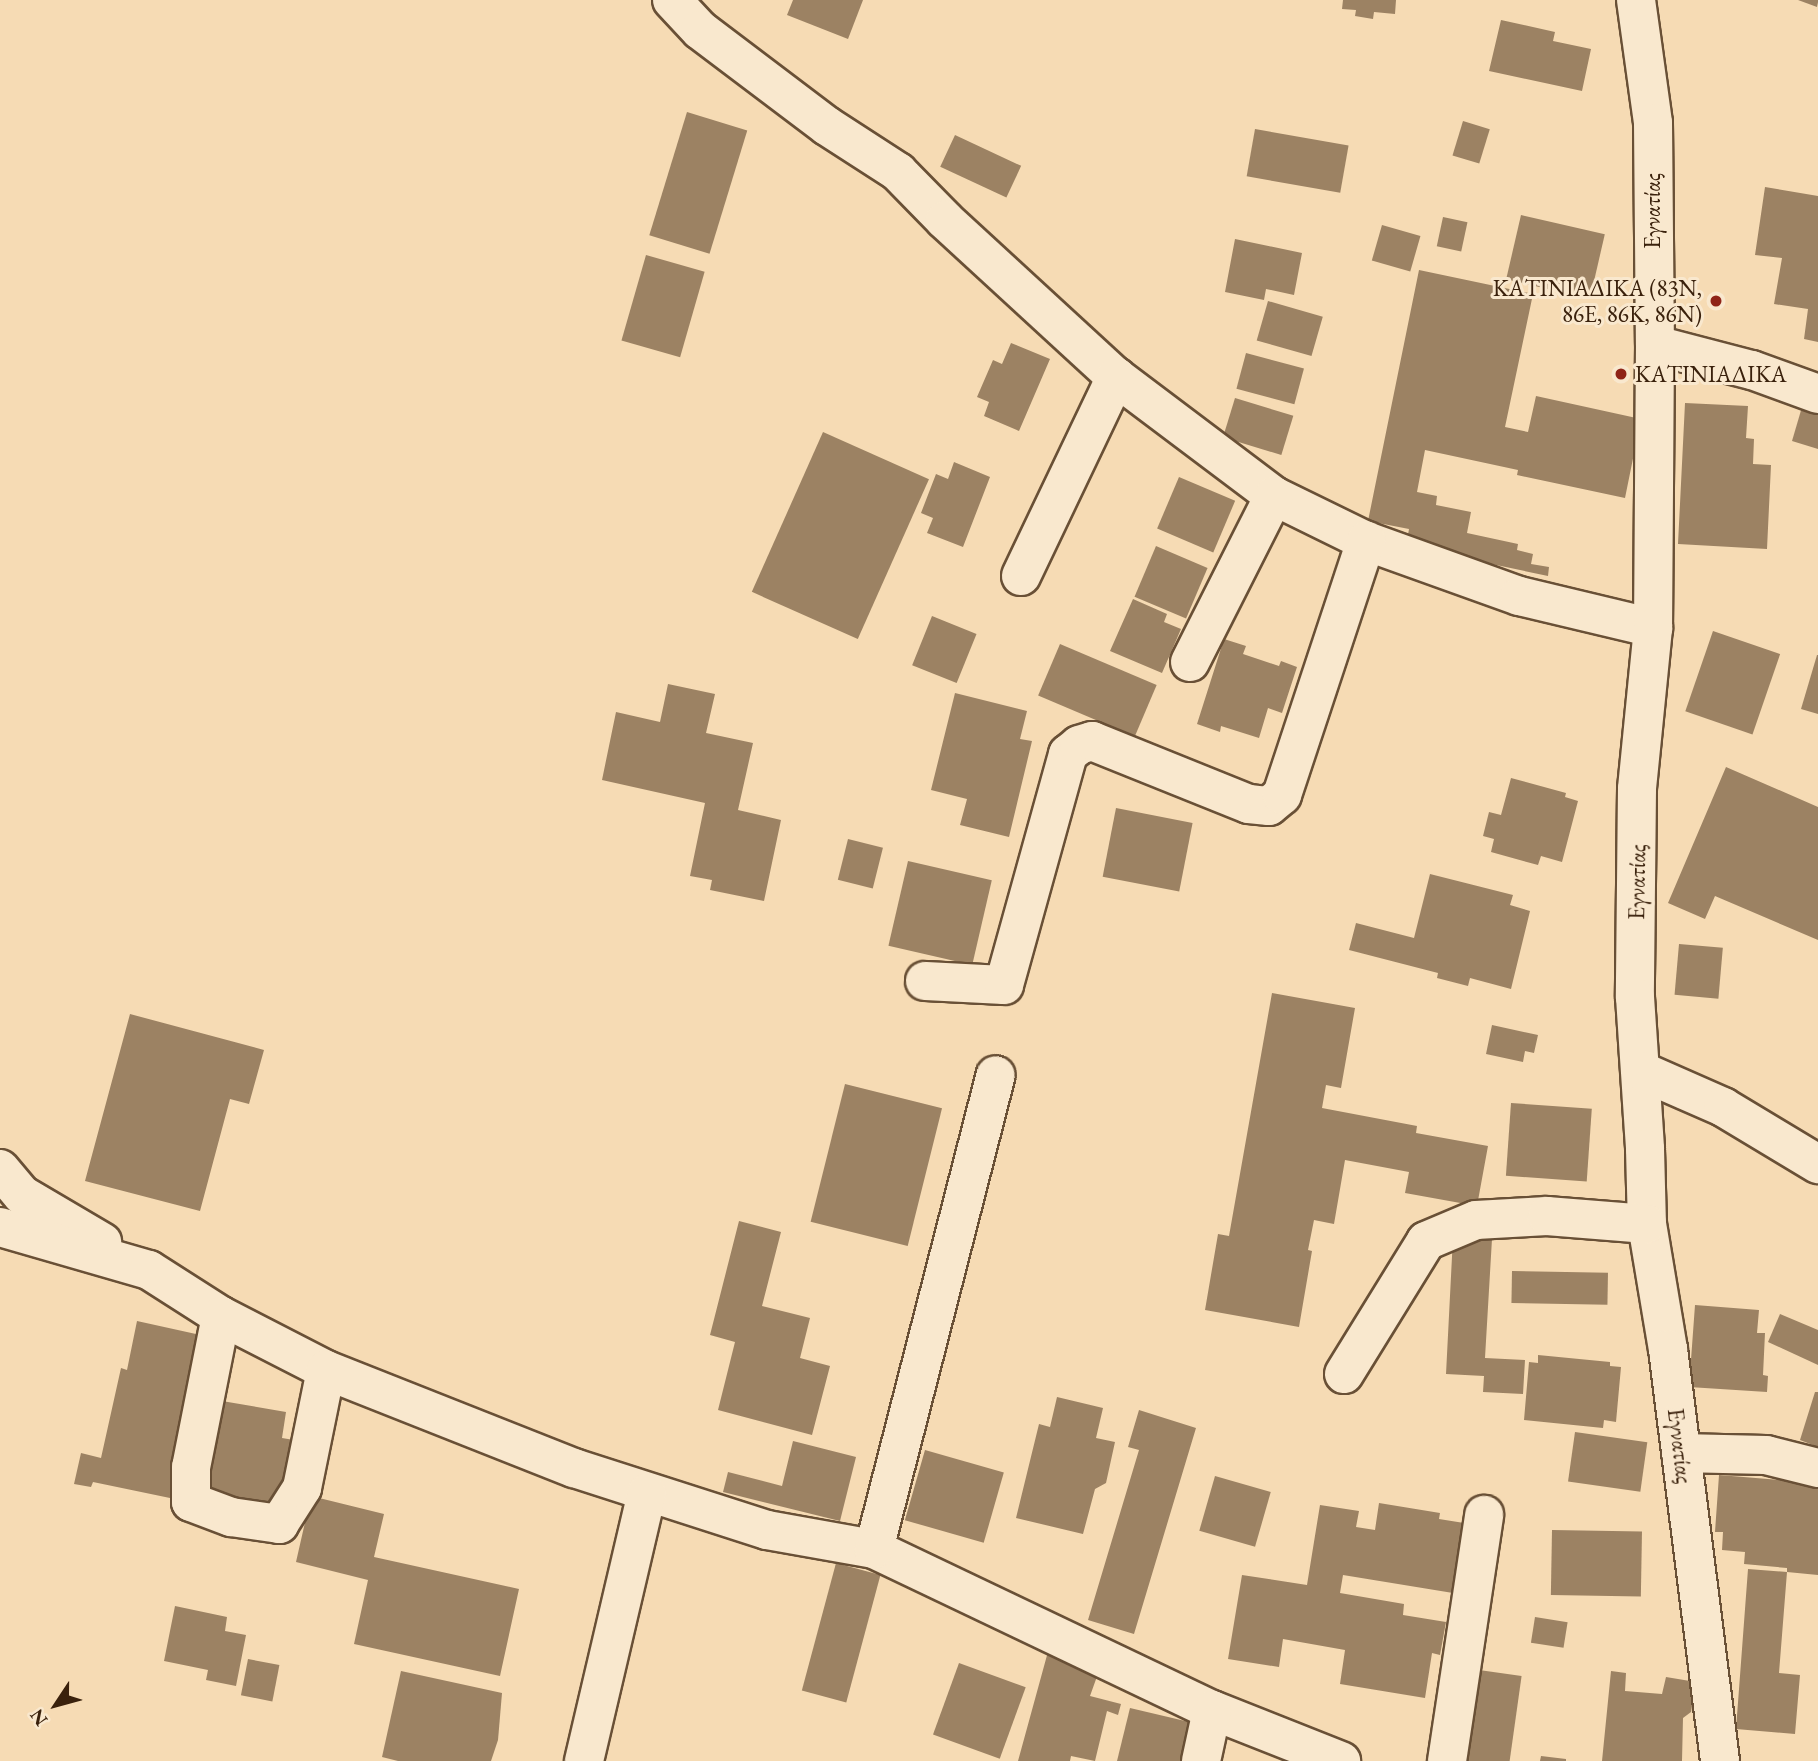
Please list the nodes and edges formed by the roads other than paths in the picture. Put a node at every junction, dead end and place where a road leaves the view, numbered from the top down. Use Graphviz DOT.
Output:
graph roads {
  1 [pos="672,0"];
  2 [pos="1636,0"];
  3 [pos="1655,345"];
  4 [pos="1116,377"];
  5 [pos="1818,394"];
  6 [pos="1274,496"];
  7 [pos="1366,541"];
  8 [pos="1021,576"];
  9 [pos="1653,628"];
  10 [pos="1190,662"];
  11 [pos="925,981"];
  12 [pos="1641,1071"];
  13 [pos="996,1075"];
  14 [pos="1818,1164"];
  15 [pos="0,1169"];
  16 [pos="1647,1224"];
  17 [pos="0,1227"];
  18 [pos="149,1270"];
  19 [pos="221,1316"];
  20 [pos="326,1370"];
  21 [pos="1344,1374"];
  22 [pos="1681,1454"];
  23 [pos="1818,1468"];
  24 [pos="647,1493"];
  25 [pos="1484,1516"];
  26 [pos="874,1549"];
  27 [pos="1212,1710"];
  28 [pos="584,1761"];
  29 [pos="1201,1761"];
  30 [pos="1341,1761"];
  31 [pos="1447,1761"];
  32 [pos="1720,1761"];
  1 -- 4 [label="street"];
  2 -- 3 [label="street, Εγνατίας"];
  3 -- 5 [label="street"];
  3 -- 9 [label="street, Εγνατίας"];
  4 -- 6 [label="street"];
  4 -- 8 [label="street"];
  6 -- 7 [label="street"];
  6 -- 10 [label="street"];
  7 -- 9 [label="street"];
  7 -- 11 [label="street"];
  9 -- 12 [label="street, Εγνατίας"];
  12 -- 14 [label="street"];
  12 -- 16 [label="street, Εγνατίας"];
  13 -- 26 [label="street"];
  15 -- 18 [label="street"];
  16 -- 21 [label="street"];
  16 -- 22 [label="street, Εγνατίας"];
  17 -- 18 [label="street"];
  18 -- 19 [label="street"];
  19 -- 20 [label="street"];
  19 -- 20 [label="street"];
  20 -- 24 [label="street"];
  22 -- 23 [label="street"];
  22 -- 32 [label="street, Εγνατίας"];
  24 -- 26 [label="street"];
  24 -- 28 [label="street"];
  25 -- 31 [label="street"];
  26 -- 27 [label="street"];
  27 -- 29 [label="street"];
  27 -- 30 [label="street"];
}
